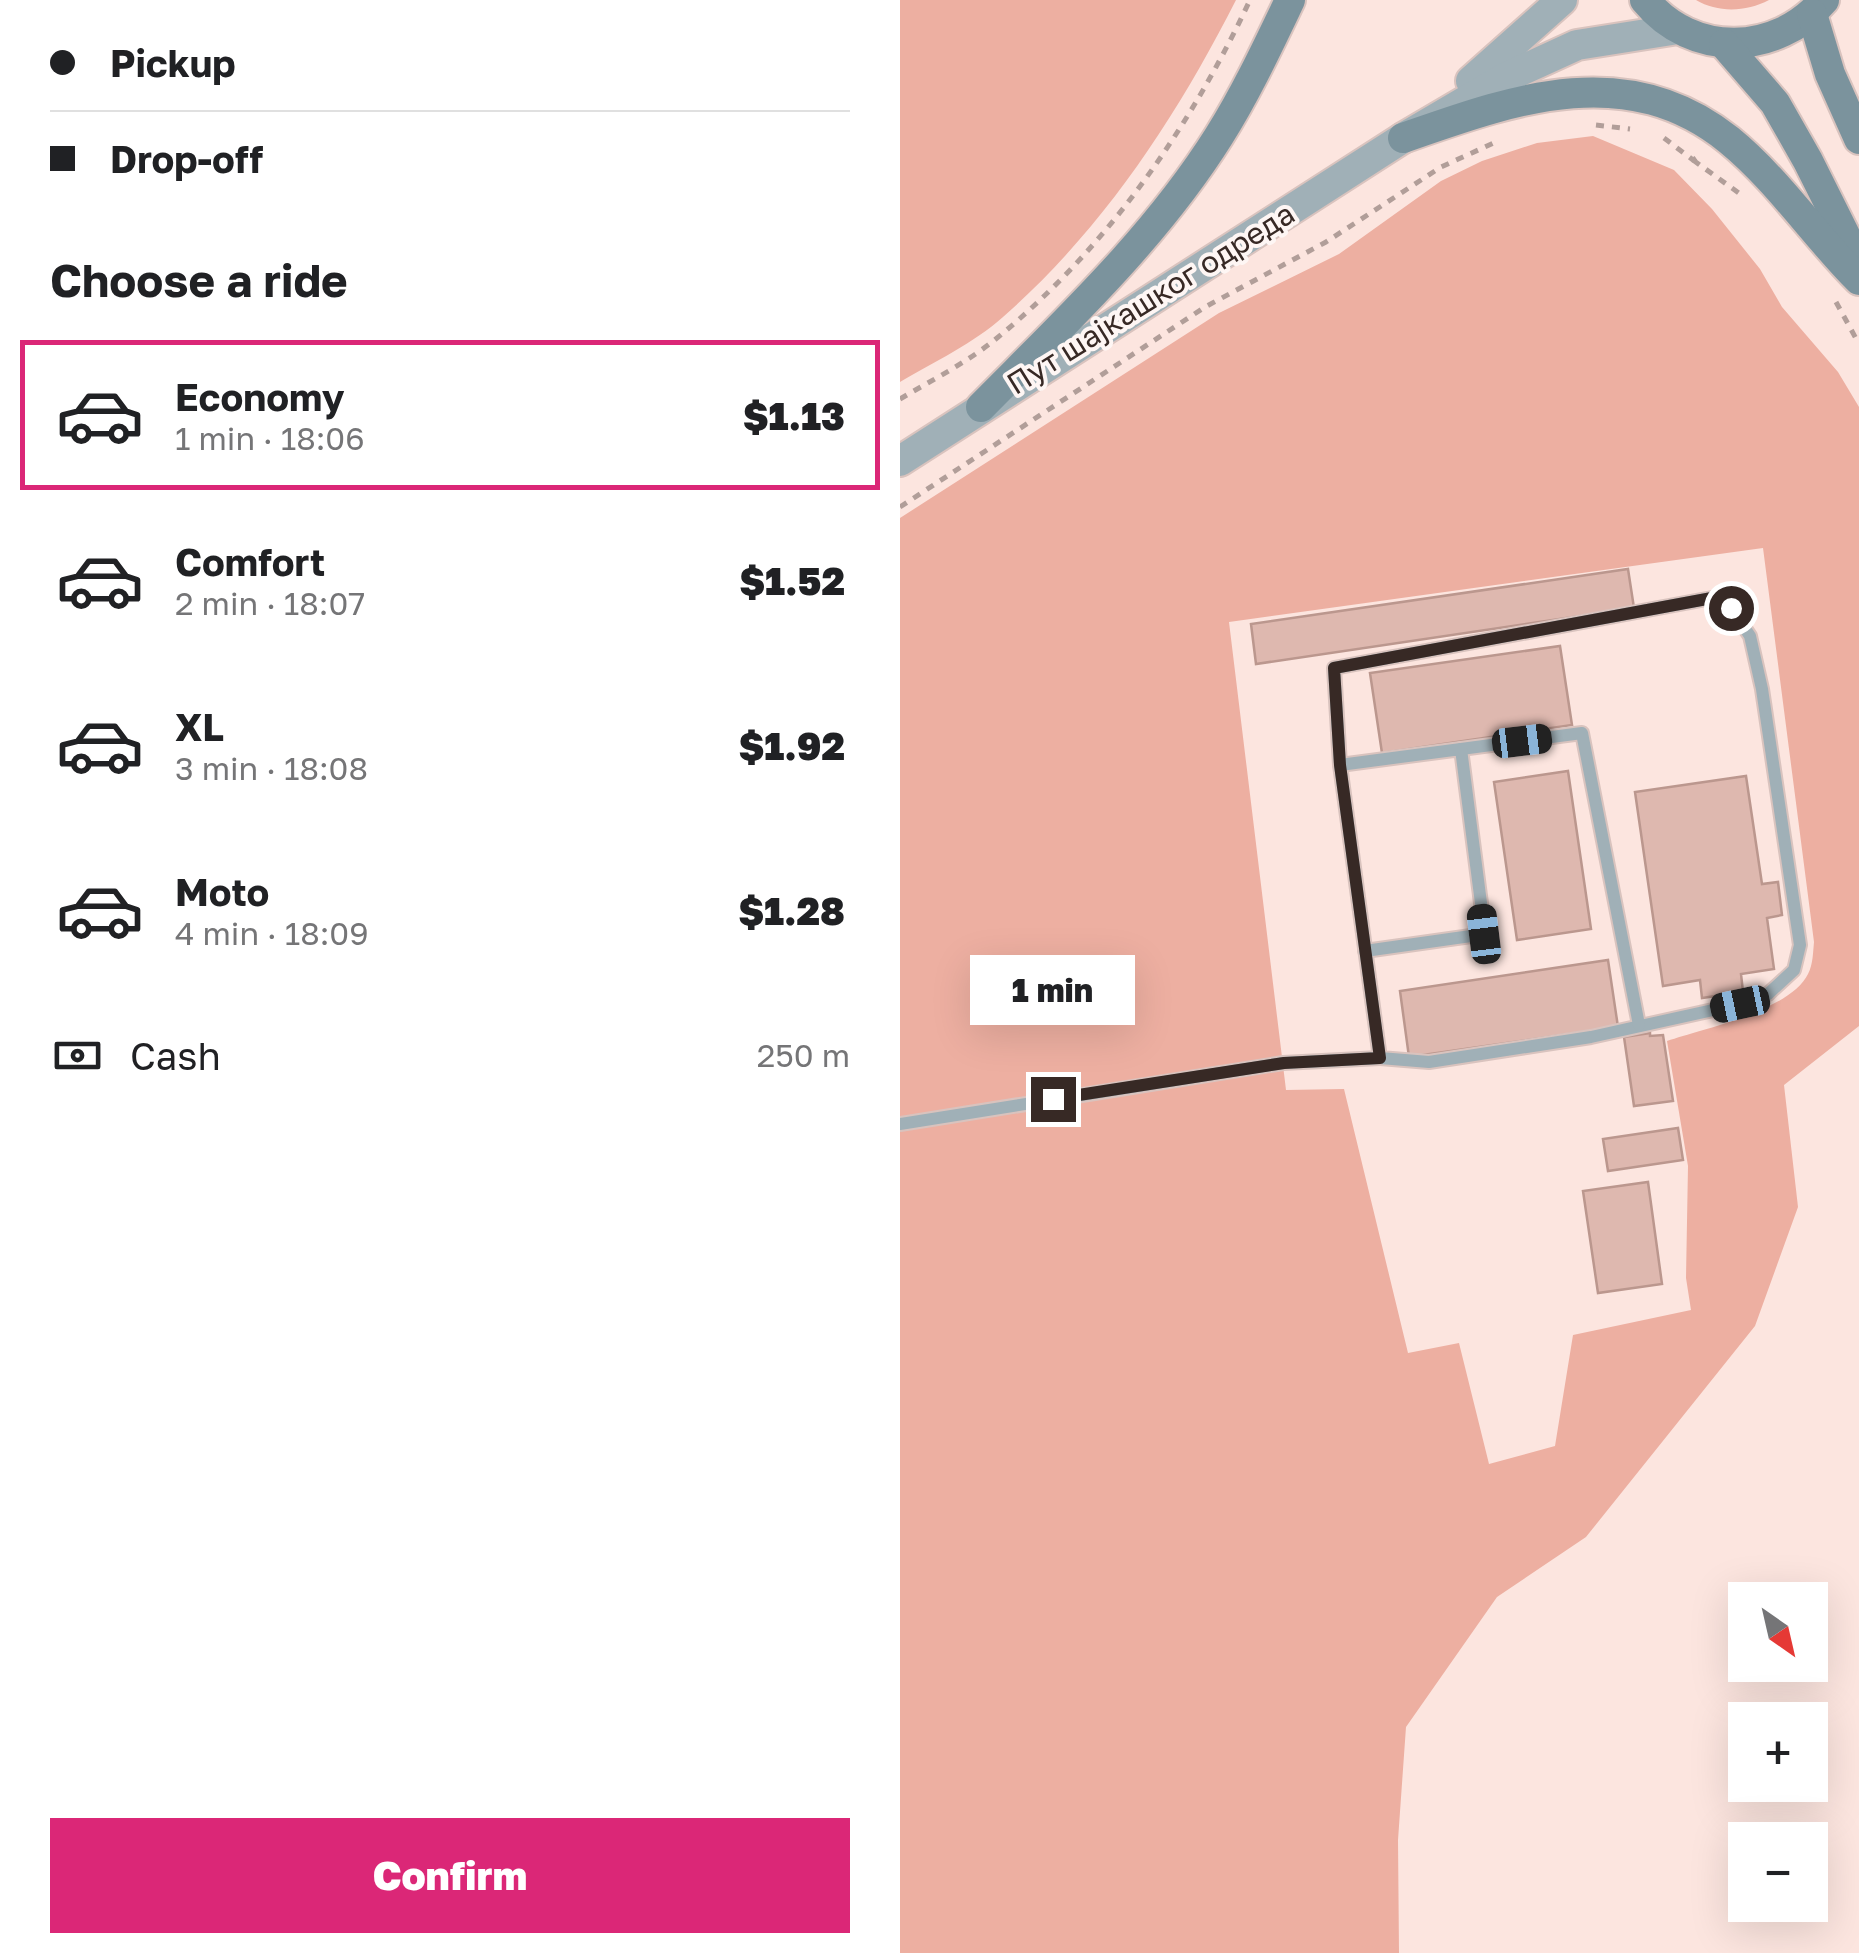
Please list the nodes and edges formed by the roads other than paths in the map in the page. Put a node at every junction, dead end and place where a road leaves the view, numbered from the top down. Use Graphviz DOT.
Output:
graph roads {
  1 [pos="1290,0"];
  2 [pos="1562,0"];
  3 [pos="1645,0"];
  4 [pos="1818,7"];
  5 [pos="1678,29"];
  6 [pos="1724,44"];
  7 [pos="1403,138"];
  8 [pos="1859,138"];
  9 [pos="1859,263"];
  10 [pos="1859,280"];
  11 [pos="982,406"];
  12 [pos="900,461"];
  13 [pos="1460,749"];
  14 [pos="1340,765"];
  15 [pos="1364,951"];
  16 [pos="1640,1025"];
  17 [pos="1380,1058"];
  18 [pos="900,1124"];
  1 -- 11 [label="main road"];
  2 -- 7 [label="street, Пут шајкашког одреда"];
  3 -- 5 [label="main road"];
  4 -- 6 [label="main road"];
  4 -- 8 [label="main road"];
  5 -- 6 [label="main road"];
  5 -- 7 [label="street, Пут шајкашког одреда"];
  6 -- 9 [label="main road"];
  7 -- 10 [label="main road"];
  7 -- 11 [label="street, Пут шајкашког одреда"];
  11 -- 12 [label="street, Пут шајкашког одреда"];
  13 -- 14 [label="lane"];
  13 -- 15 [label="lane"];
  13 -- 16 [label="lane"];
  14 -- 15 [label="lane"];
  14 -- 16 [label="lane"];
  15 -- 17 [label="lane"];
  16 -- 17 [label="lane"];
  17 -- 18 [label="lane"];
}
